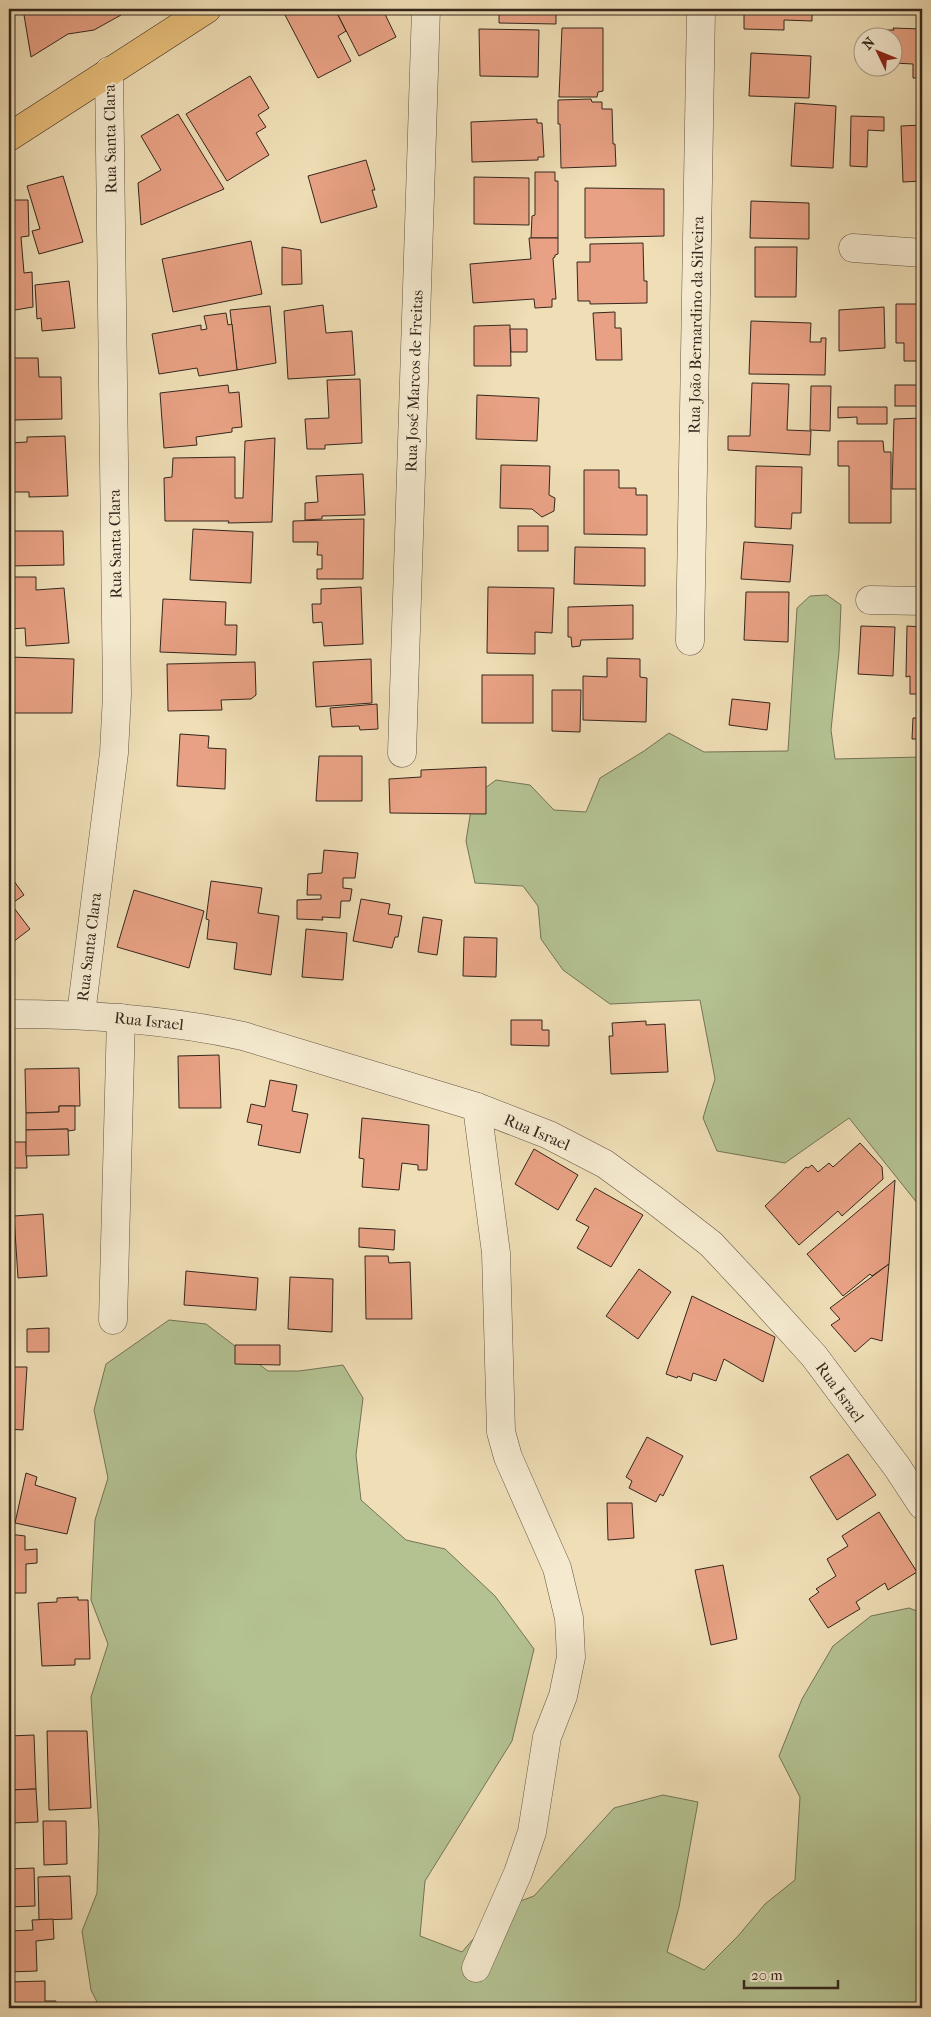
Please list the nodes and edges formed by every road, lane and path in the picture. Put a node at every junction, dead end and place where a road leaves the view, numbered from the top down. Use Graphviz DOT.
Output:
graph roads {
  1 [pos="207,9"];
  2 [pos="426,9"];
  3 [pos="701,9"];
  4 [pos="109,72"];
  5 [pos="9,137"];
  6 [pos="853,248"];
  7 [pos="922,253"];
  8 [pos="870,600"];
  9 [pos="922,600"];
  10 [pos="690,641"];
  11 [pos="402,753"];
  12 [pos="9,1014"];
  13 [pos="81,1014"];
  14 [pos="121,1018"];
  15 [pos="478,1107"];
  16 [pos="113,1320"];
  17 [pos="922,1505"];
  18 [pos="476,1968"];
  1 -- 4 [label="main road"];
  2 -- 11 [label="street, Rua José Marcos de Freitas"];
  3 -- 10 [label="street, Rua João Bernardino da Silveira"];
  4 -- 5 [label="main road"];
  4 -- 13 [label="street, Rua Santa Clara"];
  6 -- 7 [label="street"];
  8 -- 9 [label="street"];
  12 -- 13 [label="street, Rua Israel"];
  13 -- 14 [label="street, Rua Israel"];
  14 -- 15 [label="street, Rua Israel"];
  14 -- 16 [label="street"];
  15 -- 17 [label="street, Rua Israel"];
  15 -- 18 [label="street"];
}
